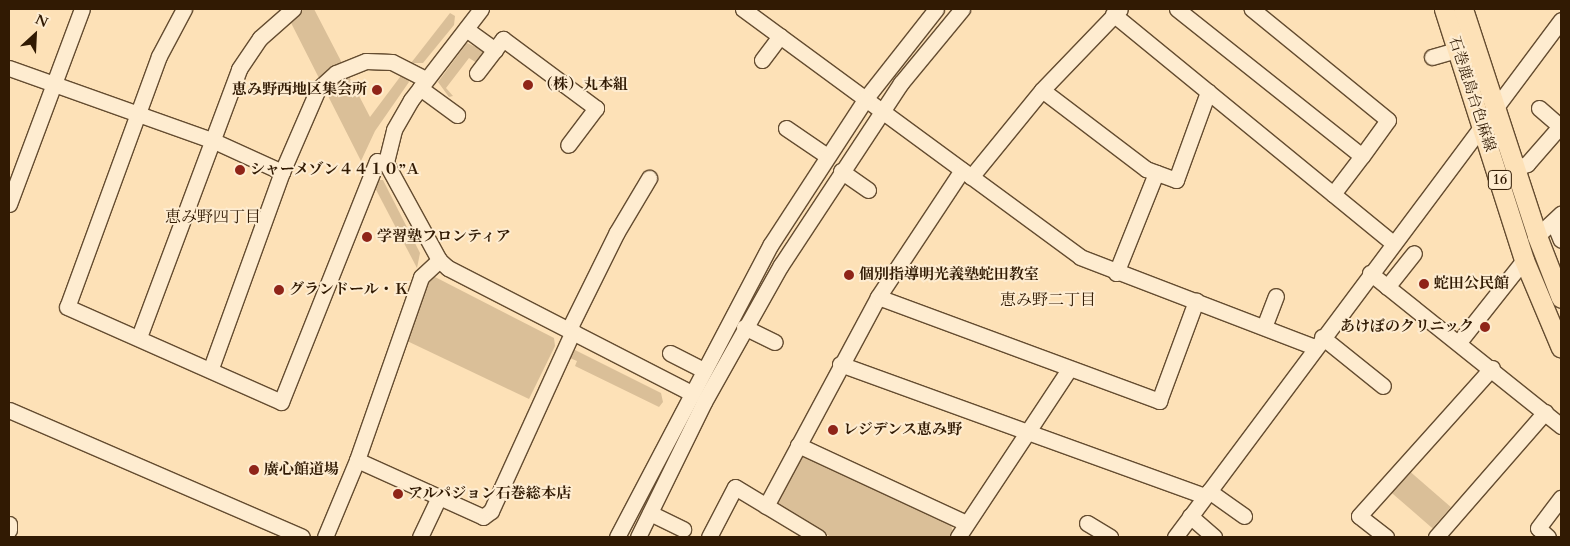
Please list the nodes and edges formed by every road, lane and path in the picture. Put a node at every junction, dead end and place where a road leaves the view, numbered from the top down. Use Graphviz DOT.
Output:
graph roads {
  1 [pos="82,9"];
  2 [pos="184,9"];
  3 [pos="293,9"];
  4 [pos="936,9"];
  5 [pos="962,9"];
  6 [pos="1177,9"];
  7 [pos="1252,9"];
  8 [pos="1444,9"];
  9 [pos="1463,9"];
  10 [pos="747,10"];
  11 [pos="1116,11"];
  12 [pos="471,16"];
  13 [pos="1561,20"];
  14 [pos="780,36"];
  15 [pos="495,50"];
  16 [pos="1457,50"];
  17 [pos="1432,57"];
  18 [pos="762,60"];
  19 [pos="9,68"];
  20 [pos="477,74"];
  21 [pos="55,83"];
  22 [pos="423,84"];
  23 [pos="1042,90"];
  24 [pos="1208,92"];
  25 [pos="459,98"];
  26 [pos="866,98"];
  27 [pos="1496,106"];
  28 [pos="1539,108"];
  29 [pos="882,111"];
  30 [pos="140,114"];
  31 [pos="1482,124"];
  32 [pos="1561,125"];
  33 [pos="786,128"];
  34 [pos="214,141"];
  35 [pos="568,145"];
  36 [pos="827,156"];
  37 [pos="1362,156"];
  38 [pos="386,163"];
  39 [pos="1516,168"];
  40 [pos="841,171"];
  41 [pos="282,172"];
  42 [pos="967,174"];
  43 [pos="1156,174"];
  44 [pos="649,178"];
  45 [pos="868,190"];
  46 [pos="1333,194"];
  47 [pos="9,204"];
  48 [pos="1558,218"];
  49 [pos="1537,236"];
  50 [pos="1561,240"];
  51 [pos="1393,243"];
  52 [pos="1414,252"];
  53 [pos="439,260"];
  54 [pos="1524,260"];
  55 [pos="1116,273"];
  56 [pos="1370,274"];
  57 [pos="1388,287"];
  58 [pos="1276,296"];
  59 [pos="878,298"];
  60 [pos="1561,298"];
  61 [pos="1196,301"];
  62 [pos="744,327"];
  63 [pos="1264,327"];
  64 [pos="571,330"];
  65 [pos="139,337"];
  66 [pos="775,342"];
  67 [pos="1319,342"];
  68 [pos="1459,342"];
  69 [pos="1561,348"];
  70 [pos="670,353"];
  71 [pos="840,364"];
  72 [pos="211,368"];
  73 [pos="1492,368"];
  74 [pos="1069,369"];
  75 [pos="704,370"];
  76 [pos="1383,386"];
  77 [pos="691,393"];
  78 [pos="9,410"];
  79 [pos="1545,412"];
  80 [pos="1561,426"];
  81 [pos="1028,433"];
  82 [pos="798,445"];
  83 [pos="357,460"];
  84 [pos="1207,493"];
  85 [pos="439,497"];
  86 [pos="1561,498"];
  87 [pos="766,506"];
  88 [pos="650,513"];
  89 [pos="1190,516"];
  90 [pos="1244,516"];
  91 [pos="966,523"];
  92 [pos="1087,523"];
  93 [pos="9,524"];
  94 [pos="683,529"];
  95 [pos="9,530"];
  96 [pos="302,537"];
  97 [pos="326,537"];
  98 [pos="420,537"];
  99 [pos="617,537"];
  100 [pos="638,537"];
  101 [pos="709,537"];
  102 [pos="818,537"];
  103 [pos="958,537"];
  104 [pos="1110,537"];
  105 [pos="1175,537"];
  106 [pos="1214,537"];
  107 [pos="1386,537"];
  108 [pos="1436,537"];
  109 [pos="1548,537"];
  1 -- 21 [label="street"];
  2 -- 30 [label="street"];
  3 -- 34 [label="street"];
  4 -- 26 [label="street"];
  5 -- 29 [label="street"];
  6 -- 37 [label="street"];
  7 -- 37 [label="street"];
  8 -- 16 [label="main road, 石巻鹿島台色麻線 / 16"];
  9 -- 27 [label="main road, 石巻鹿島台色麻線 / 16"];
  10 -- 14 [label="street"];
  11 -- 23 [label="street"];
  11 -- 24 [label="street"];
  12 -- 15 [label="street"];
  12 -- 22 [label="street"];
  13 -- 27 [label="street"];
  14 -- 18 [label="street"];
  14 -- 26 [label="street"];
  15 -- 20 [label="street"];
  15 -- 35 [label="street"];
  16 -- 17 [label="street"];
  16 -- 31 [label="main road, 石巻鹿島台色麻線 / 16"];
  19 -- 21 [label="street"];
  21 -- 30 [label="street"];
  21 -- 47 [label="street"];
  22 -- 25 [label="street"];
  22 -- 38 [label="street"];
  22 -- 41 [label="street"];
  23 -- 42 [label="street"];
  23 -- 43 [label="street"];
  24 -- 43 [label="street"];
  24 -- 46 [label="street"];
  26 -- 29 [label="street"];
  26 -- 36 [label="street"];
  27 -- 31 [label="street"];
  27 -- 39 [label="main road, 石巻鹿島台色麻線 / 16"];
  28 -- 32 [label="street"];
  29 -- 40 [label="street"];
  29 -- 42 [label="street"];
  30 -- 34 [label="street"];
  30 -- 65 [label="street"];
  31 -- 51 [label="street"];
  31 -- 54 [label="main road, 石巻鹿島台色麻線 / 16"];
  32 -- 39 [label="street"];
  33 -- 36 [label="street"];
  34 -- 41 [label="street"];
  34 -- 65 [label="street"];
  36 -- 75 [label="street"];
  37 -- 46 [label="street"];
  38 -- 53 [label="street"];
  38 -- 72 [label="street"];
  39 -- 49 [label="main road, 石巻鹿島台色麻線 / 16"];
  40 -- 45 [label="street"];
  40 -- 62 [label="street"];
  41 -- 72 [label="street"];
  42 -- 55 [label="street"];
  42 -- 59 [label="street"];
  43 -- 55 [label="street"];
  44 -- 64 [label="street"];
  46 -- 51 [label="street"];
  48 -- 49 [label="street"];
  48 -- 50 [label="street"];
  49 -- 60 [label="main road, 石巻鹿島台色麻線 / 16"];
  51 -- 56 [label="street"];
  52 -- 57 [label="street"];
  53 -- 64 [label="street"];
  53 -- 83 [label="street"];
  54 -- 68 [label="street"];
  54 -- 69 [label="main road, 石巻鹿島台色麻線 / 16"];
  55 -- 61 [label="street"];
  56 -- 57 [label="street"];
  56 -- 67 [label="street"];
  57 -- 68 [label="street"];
  58 -- 63 [label="street"];
  59 -- 71 [label="street"];
  59 -- 74 [label="street"];
  61 -- 63 [label="street"];
  61 -- 74 [label="street"];
  62 -- 66 [label="street"];
  62 -- 88 [label="street"];
  63 -- 67 [label="street"];
  64 -- 77 [label="street"];
  64 -- 85 [label="street"];
  65 -- 72 [label="street"];
  67 -- 76 [label="street"];
  67 -- 84 [label="street"];
  68 -- 73 [label="street"];
  70 -- 75 [label="street"];
  71 -- 81 [label="street"];
  71 -- 82 [label="street"];
  73 -- 79 [label="street"];
  73 -- 107 [label="street"];
  74 -- 81 [label="street"];
  75 -- 77 [label="street"];
  77 -- 99 [label="street"];
  78 -- 96 [label="street"];
  79 -- 80 [label="street"];
  79 -- 108 [label="street"];
  81 -- 84 [label="street"];
  81 -- 91 [label="street"];
  82 -- 87 [label="street"];
  82 -- 91 [label="street"];
  83 -- 85 [label="street"];
  83 -- 97 [label="street"];
  84 -- 89 [label="street"];
  84 -- 90 [label="street"];
  85 -- 98 [label="street"];
  86 -- 109 [label="street"];
  87 -- 101 [label="street"];
  87 -- 102 [label="street"];
  88 -- 94 [label="street"];
  88 -- 100 [label="street"];
  89 -- 105 [label="street"];
  89 -- 106 [label="street"];
  91 -- 103 [label="street"];
  92 -- 104 [label="street"];
  93 -- 95 [label="street"];
}
